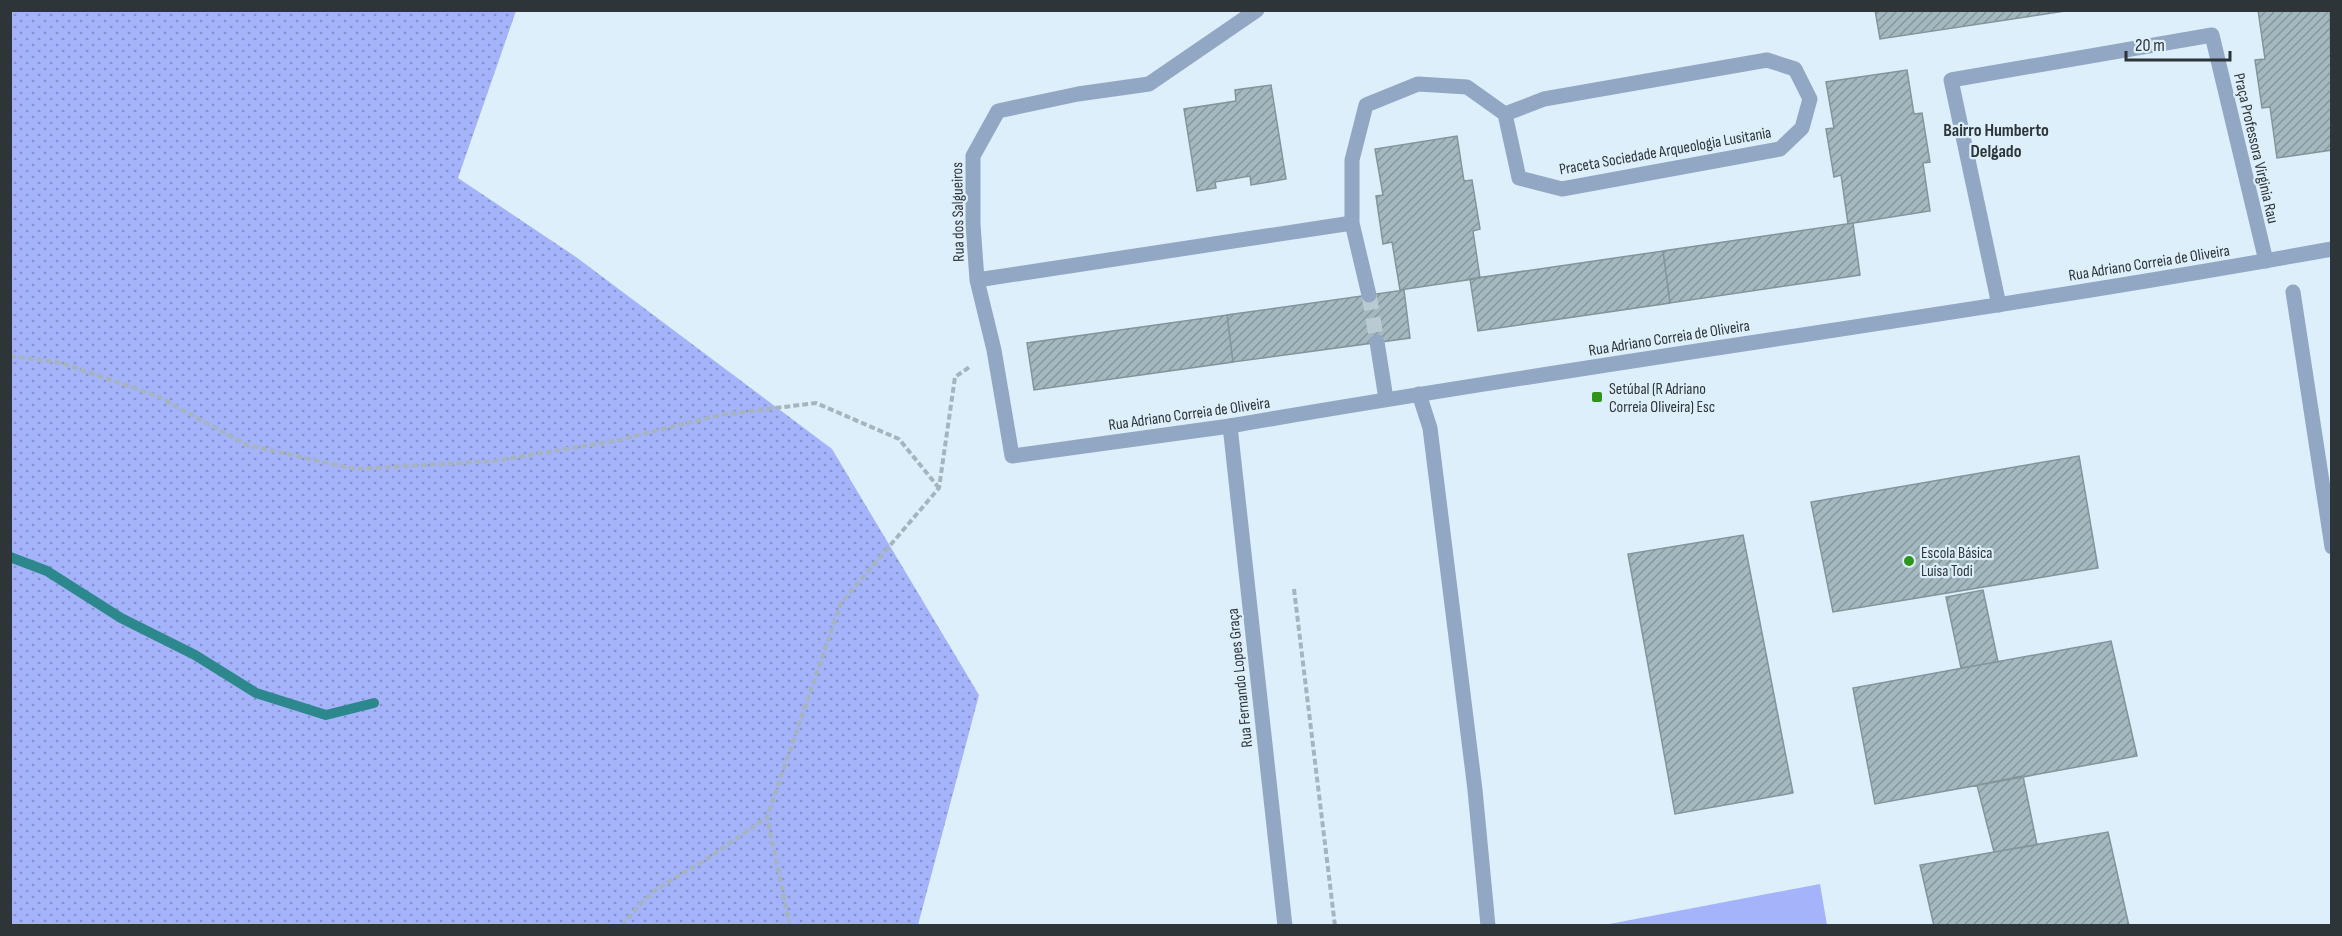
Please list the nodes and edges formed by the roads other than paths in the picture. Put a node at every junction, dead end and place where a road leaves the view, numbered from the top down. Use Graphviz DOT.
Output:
graph roads {
  1 [pos="1229,10"];
  2 [pos="1257,10"];
  3 [pos="1232,26"];
  4 [pos="1505,114"];
  5 [pos="1352,223"];
  6 [pos="2331,249"];
  7 [pos="2266,261"];
  8 [pos="977,280"];
  9 [pos="2293,292"];
  10 [pos="1369,295"];
  11 [pos="1999,305"];
  12 [pos="1377,342"];
  13 [pos="1419,394"];
  14 [pos="1386,399"];
  15 [pos="1230,426"];
  16 [pos="1012,456"];
  17 [pos="2331,547"];
  18 [pos="1285,926"];
  19 [pos="1488,926"];
  1 -- 3 [label="street"];
  2 -- 3 [label="street, Rua dos Salgueiros"];
  3 -- 8 [label="street, Rua dos Salgueiros"];
  4 -- 4 [label="street, Praceta Sociedade Arqueologia Lusitania"];
  4 -- 5 [label="street"];
  5 -- 8 [label="street"];
  5 -- 10 [label="street"];
  6 -- 7 [label="street, Rua Adriano Correia de Oliveira"];
  7 -- 11 [label="street, Rua Adriano Correia de Oliveira"];
  7 -- 11 [label="street, Praça Professora Virginia Rau"];
  8 -- 16 [label="street, Rua dos Salgueiros"];
  9 -- 17 [label="street"];
  11 -- 13 [label="street, Rua Adriano Correia de Oliveira"];
  12 -- 14 [label="street"];
  13 -- 14 [label="street, Rua Adriano Correia de Oliveira"];
  13 -- 19 [label="street"];
  14 -- 15 [label="street, Rua Adriano Correia de Oliveira"];
  15 -- 16 [label="street, Rua Adriano Correia de Oliveira"];
  15 -- 18 [label="street, Rua Fernando Lopes Graça"];
}
